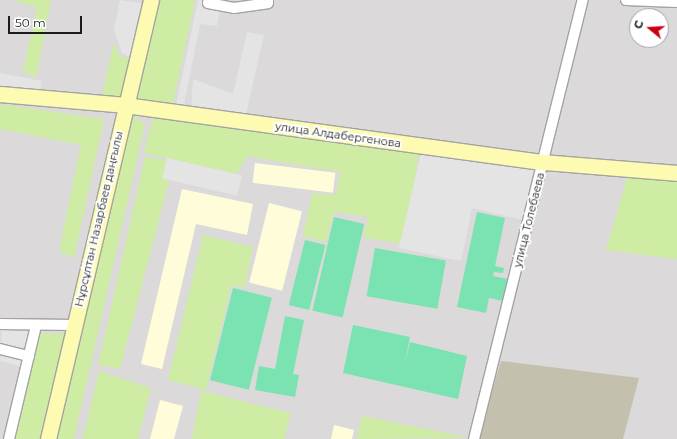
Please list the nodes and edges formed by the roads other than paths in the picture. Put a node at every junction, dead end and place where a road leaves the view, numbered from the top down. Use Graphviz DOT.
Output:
graph roads {
  1 [pos="208,0"];
  2 [pos="268,0"];
  3 [pos="583,0"];
  4 [pos="626,0"];
  5 [pos="149,1"];
  6 [pos="677,2"];
  7 [pos="0,94"];
  8 [pos="125,105"];
  9 [pos="543,162"];
  10 [pos="677,173"];
  11 [pos="0,324"];
  12 [pos="74,325"];
  13 [pos="36,326"];
  14 [pos="0,349"];
  15 [pos="29,356"];
  16 [pos="9,439"];
  17 [pos="48,439"];
  18 [pos="474,439"];
  1 -- 2 [label="street"];
  3 -- 9 [label="street, улица Толебаева"];
  4 -- 6 [label="street"];
  5 -- 8 [label="street, Нұрсұлтан Назарбаев даңғылы"];
  7 -- 8 [label="street, улица Алдабергенова"];
  8 -- 9 [label="street, улица Алдабергенова"];
  8 -- 12 [label="street, Нұрсұлтан Назарбаев даңғылы"];
  9 -- 10 [label="street, улица Алдабергенова"];
  9 -- 18 [label="street, улица Толебаева"];
  11 -- 13 [label="street"];
  12 -- 13 [label="street"];
  12 -- 17 [label="street, Нұрсұлтан Назарбаев даңғылы"];
  13 -- 15 [label="street"];
  14 -- 15 [label="street"];
  15 -- 16 [label="street"];
}
